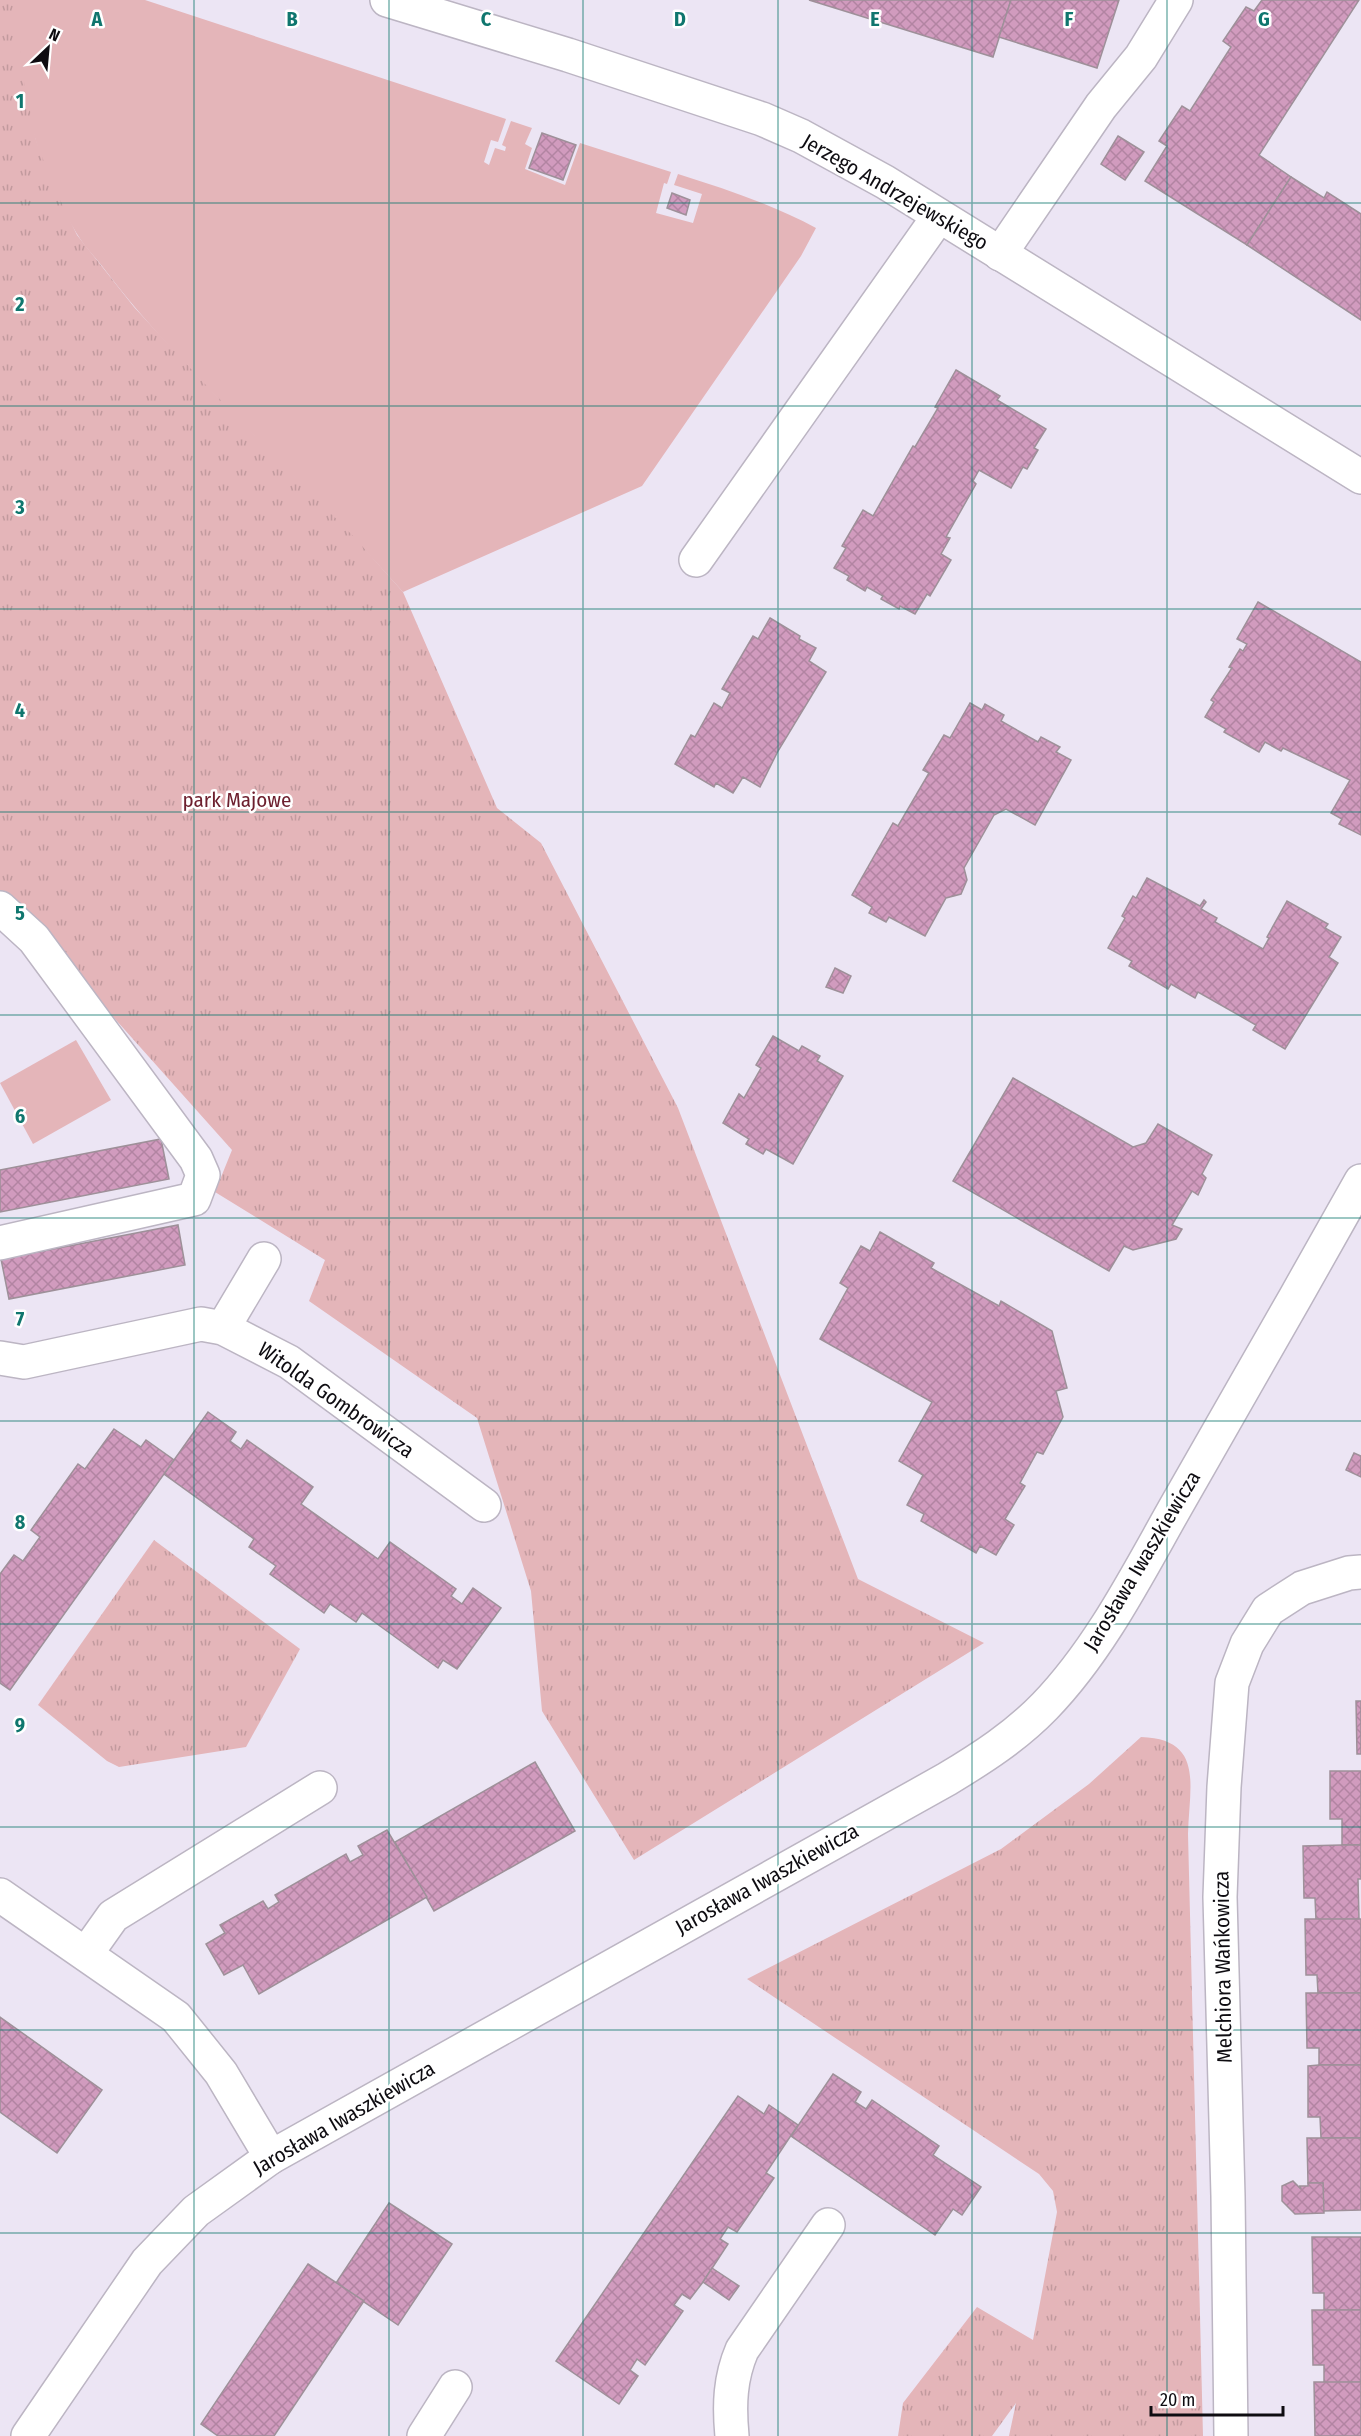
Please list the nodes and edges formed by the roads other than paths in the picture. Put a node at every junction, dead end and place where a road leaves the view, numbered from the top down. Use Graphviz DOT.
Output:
graph roads {
  1 [pos="387,0"];
  2 [pos="1176,0"];
  3 [pos="939,216"];
  4 [pos="1000,254"];
  5 [pos="1361,477"];
  6 [pos="696,560"];
  7 [pos="0,908"];
  8 [pos="1361,1181"];
  9 [pos="0,1243"];
  10 [pos="264,1259"];
  11 [pos="224,1328"];
  12 [pos="0,1358"];
  13 [pos="484,1505"];
  14 [pos="1361,1572"];
  15 [pos="320,1788"];
  16 [pos="0,1895"];
  17 [pos="86,1954"];
  18 [pos="271,2157"];
  19 [pos="828,2225"];
  20 [pos="455,2387"];
  21 [pos="28,2436"];
  22 [pos="424,2436"];
  23 [pos="732,2436"];
  24 [pos="1231,2436"];
  1 -- 3 [label="street, Jerzego Andrzejewskiego"];
  2 -- 4 [label="street"];
  3 -- 4 [label="street, Jerzego Andrzejewskiego"];
  3 -- 6 [label="street"];
  4 -- 5 [label="street, Jerzego Andrzejewskiego"];
  7 -- 9 [label="street"];
  8 -- 18 [label="street, Jarosława Iwaszkiewicza"];
  10 -- 11 [label="street"];
  11 -- 12 [label="street, Witolda Gombrowicza"];
  11 -- 13 [label="street, Witolda Gombrowicza"];
  14 -- 24 [label="street, Melchiora Wańkowicza"];
  15 -- 17 [label="street"];
  16 -- 17 [label="street"];
  17 -- 18 [label="street"];
  18 -- 21 [label="street, Jarosława Iwaszkiewicza"];
  19 -- 23 [label="street"];
  20 -- 22 [label="street"];
}
